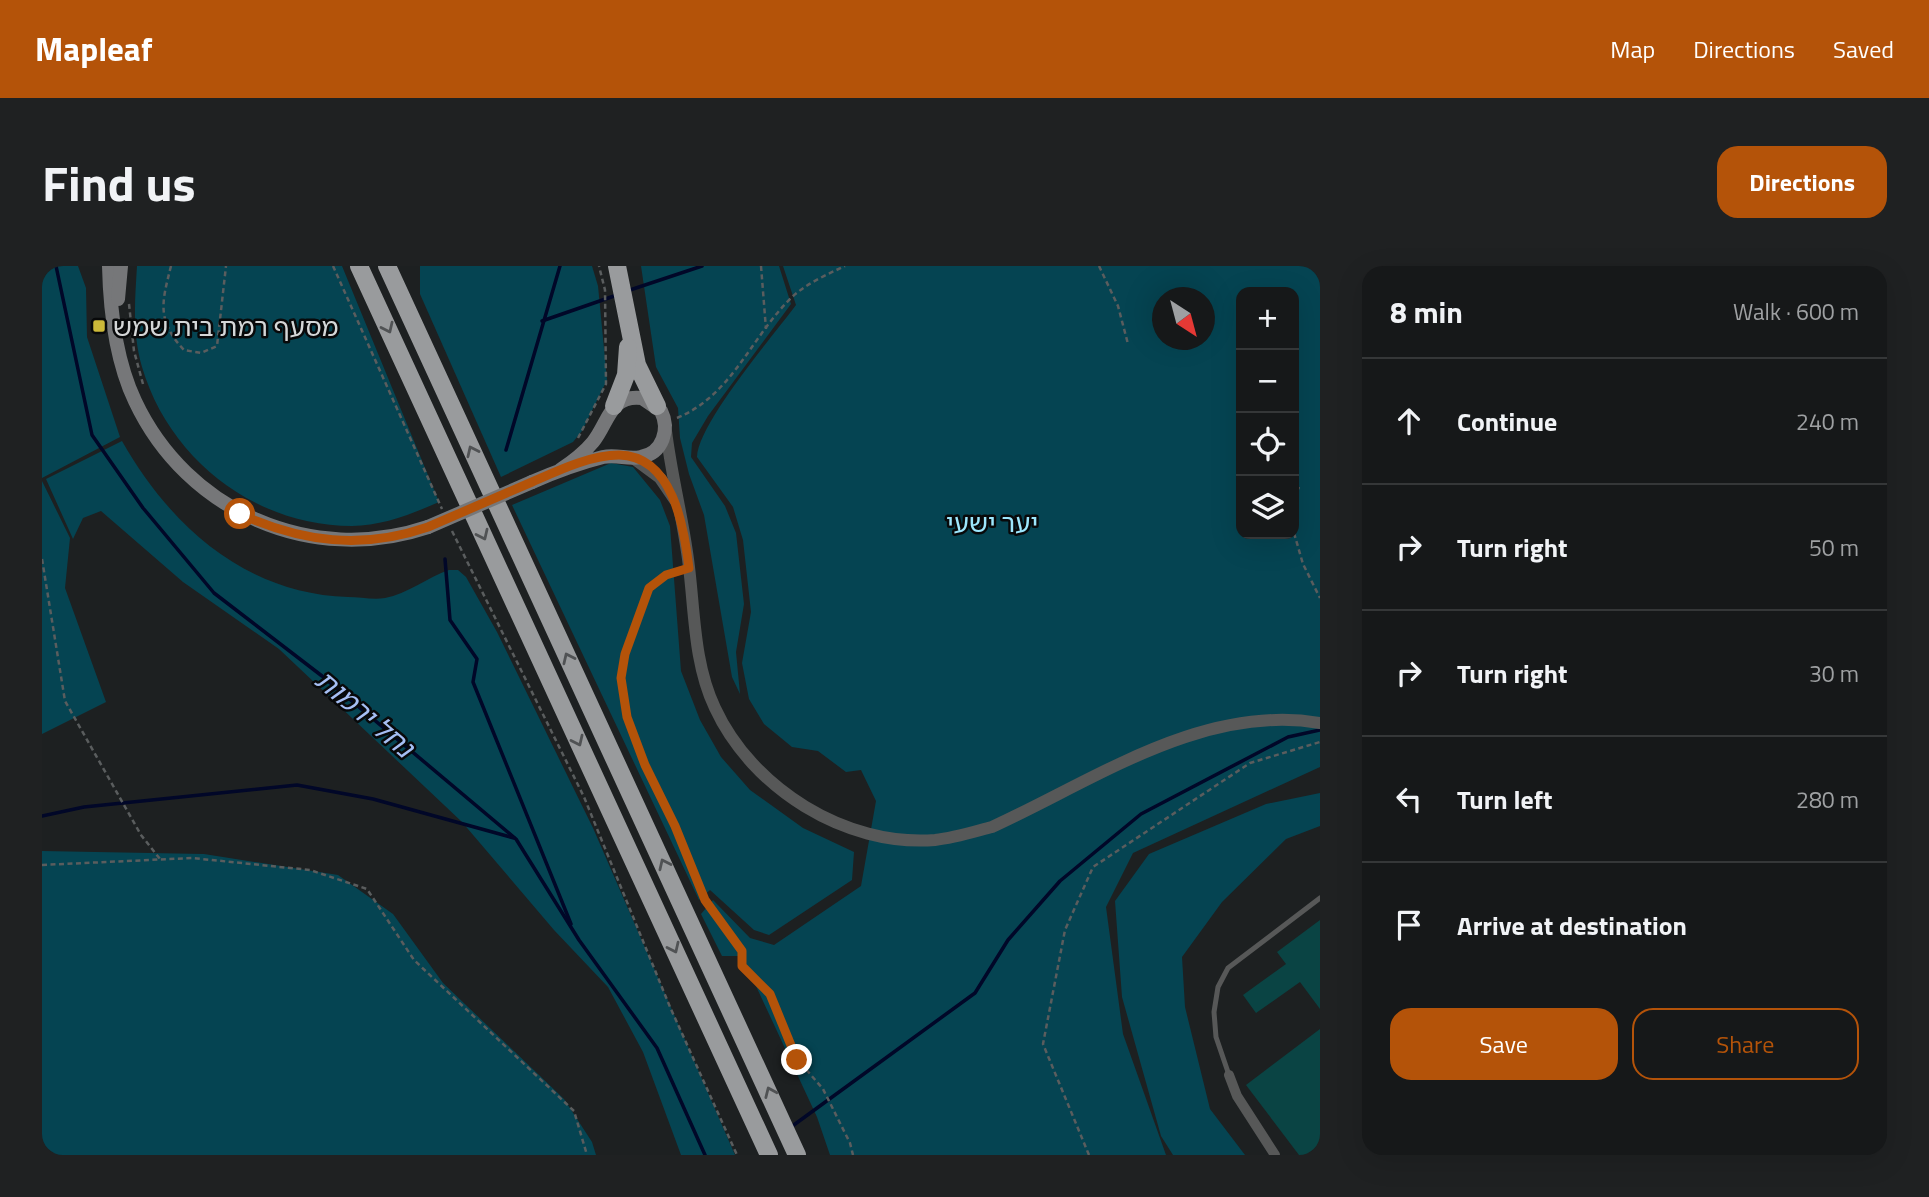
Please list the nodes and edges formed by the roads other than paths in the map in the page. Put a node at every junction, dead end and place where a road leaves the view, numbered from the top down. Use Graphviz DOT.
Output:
graph roads {
  1 [pos="103,266"];
  2 [pos="109,266"];
  3 [pos="121,266"];
  4 [pos="359,266"];
  5 [pos="387,266"];
  6 [pos="400,266"];
  7 [pos="617,266"];
  8 [pos="397,291"];
  9 [pos="112,307"];
  10 [pos="629,330"];
  11 [pos="118,342"];
  12 [pos="610,414"];
  13 [pos="663,419"];
  14 [pos="628,456"];
  15 [pos="560,470"];
  16 [pos="680,514"];
  17 [pos="1320,723"];
  18 [pos="1320,898"];
  19 [pos="1229,1074"];
  20 [pos="769,1155"];
  21 [pos="797,1155"];
  22 [pos="1275,1155"];
  1 -- 9 [label="main road"];
  2 -- 9 [label="main road"];
  3 -- 11 [label="main road"];
  4 -- 20 [label="highway, one-way"];
  5 -- 8 [label="highway"];
  6 -- 8 [label="highway"];
  7 -- 10 [label="highway"];
  21 -- 8 [label="highway, one-way"];
  9 -- 11 [label="main road"];
  10 -- 12 [label="highway"];
  10 -- 13 [label="highway"];
  11 -- 15 [label="main road, bridge"];
  12 -- 13 [label="main road"];
  12 -- 14 [label="main road"];
  12 -- 15 [label="main road"];
  13 -- 14 [label="main road"];
  13 -- 16 [label="street"];
  14 -- 15 [label="main road"];
  14 -- 16 [label="street"];
  16 -- 17 [label="street"];
  18 -- 19 [label="lane"];
  19 -- 22 [label="street"];
}
